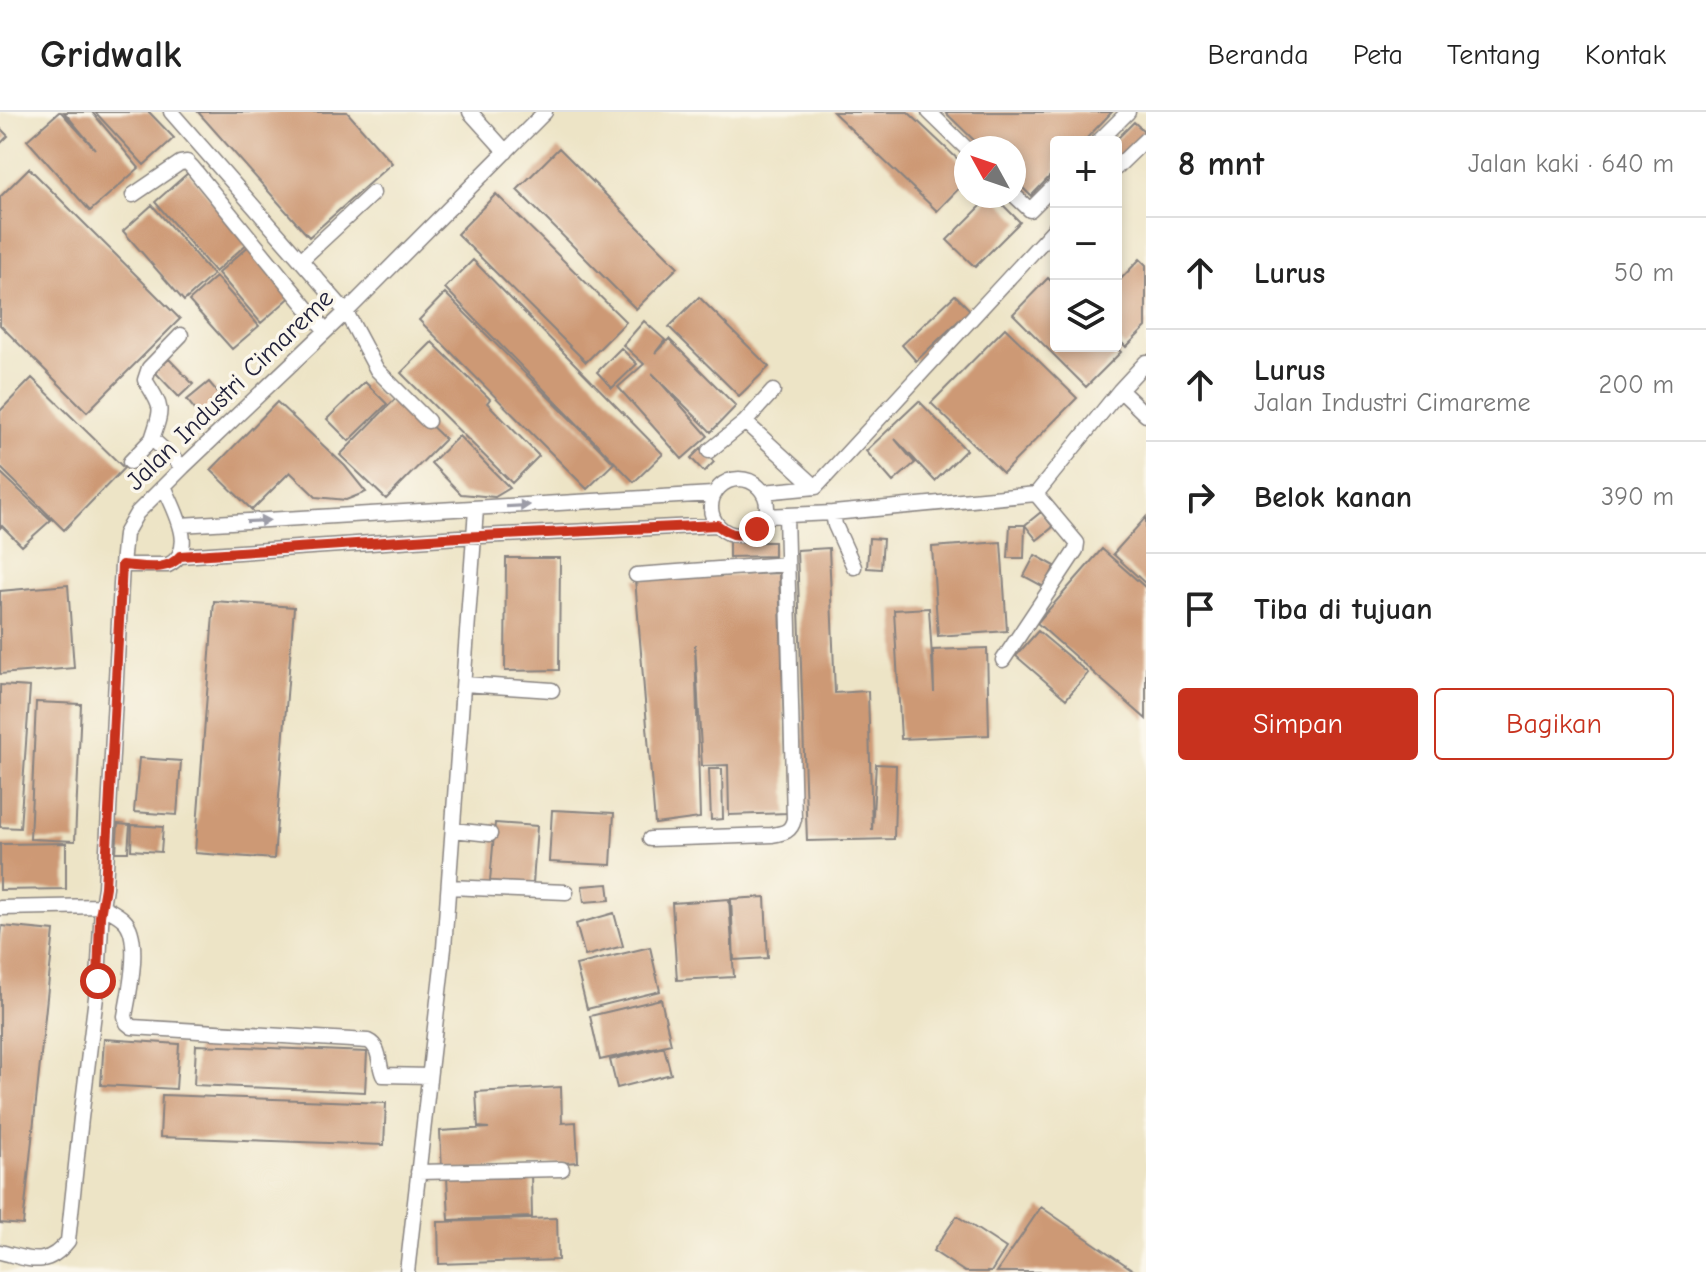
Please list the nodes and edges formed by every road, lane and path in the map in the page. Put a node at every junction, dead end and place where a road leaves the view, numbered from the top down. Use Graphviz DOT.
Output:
graph roads {
  1 [pos="171,112"];
  2 [pos="470,112"];
  3 [pos="545,112"];
  4 [pos="929,112"];
  5 [pos="1128,112"];
  6 [pos="954,136"];
  7 [pos="1104,136"];
  8 [pos="1146,139"];
  9 [pos="506,152"];
  10 [pos="1122,162"];
  11 [pos="1050,190"];
  12 [pos="373,193"];
  13 [pos="133,195"];
  14 [pos="1026,206"];
  15 [pos="1050,234"];
  16 [pos="302,259"];
  17 [pos="346,312"];
  18 [pos="326,331"];
  19 [pos="181,335"];
  20 [pos="1146,362"];
  21 [pos="1120,390"];
  22 [pos="773,391"];
  23 [pos="1146,415"];
  24 [pos="428,421"];
  25 [pos="745,422"];
  26 [pos="152,439"];
  27 [pos="709,451"];
  28 [pos="130,462"];
  29 [pos="183,467"];
  30 [pos="164,486"];
  31 [pos="816,487"];
  32 [pos="763,492"];
  33 [pos="713,494"];
  34 [pos="1036,494"];
  35 [pos="476,509"];
  36 [pos="833,513"];
  37 [pos="786,515"];
  38 [pos="765,516"];
  39 [pos="180,525"];
  40 [pos="717,525"];
  41 [pos="474,536"];
  42 [pos="180,556"];
  43 [pos="787,564"];
  44 [pos="122,565"];
  45 [pos="854,567"];
  46 [pos="636,575"];
  47 [pos="1003,660"];
  48 [pos="464,684"];
  49 [pos="552,690"];
  50 [pos="453,830"];
  51 [pos="490,834"];
  52 [pos="650,839"];
  53 [pos="449,887"];
  54 [pos="566,892"];
  55 [pos="102,906"];
  56 [pos="0,908"];
  57 [pos="429,1076"];
  58 [pos="562,1169"];
  59 [pos="418,1172"];
  60 [pos="0,1252"];
  61 [pos="407,1272"];
  1 -- 16 [label="lane"];
  2 -- 9 [label="lane"];
  3 -- 9 [label="lane, Jalan Industri Cimareme"];
  4 -- 6 [label="lane"];
  5 -- 7 [label="lane"];
  8 -- 10 [label="lane"];
  9 -- 17 [label="lane, Jalan Industri Cimareme"];
  11 -- 14 [label="lane"];
  12 -- 16 [label="lane"];
  13 -- 18 [label="lane"];
  15 -- 31 [label="lane"];
  16 -- 17 [label="lane"];
  17 -- 18 [label="lane, Jalan Industri Cimareme"];
  17 -- 24 [label="lane"];
  18 -- 29 [label="lane, Jalan Industri Cimareme"];
  19 -- 26 [label="lane"];
  20 -- 21 [label="lane"];
  21 -- 23 [label="lane"];
  21 -- 34 [label="lane"];
  22 -- 25 [label="lane"];
  25 -- 27 [label="lane"];
  25 -- 31 [label="lane"];
  26 -- 28 [label="lane"];
  26 -- 29 [label="lane"];
  29 -- 30 [label="lane, Jalan Industri Cimareme"];
  30 -- 39 [label="lane"];
  30 -- 44 [label="lane, Jalan Industri Cimareme"];
  31 -- 32 [label="lane"];
  32 -- 33 [label="lane"];
  32 -- 38 [label="lane"];
  35 -- 33 [label="lane, one-way"];
  33 -- 40 [label="lane"];
  34 -- 36 [label="lane"];
  34 -- 47 [label="lane"];
  39 -- 35 [label="lane, one-way"];
  35 -- 41 [label="lane"];
  36 -- 37 [label="lane"];
  36 -- 45 [label="lane"];
  37 -- 38 [label="lane"];
  37 -- 43 [label="lane"];
  38 -- 40 [label="lane"];
  39 -- 42 [label="lane"];
  40 -- 41 [label="lane"];
  41 -- 42 [label="lane"];
  41 -- 48 [label="lane"];
  42 -- 44 [label="lane"];
  43 -- 46 [label="lane"];
  43 -- 52 [label="lane"];
  44 -- 55 [label="lane, Jalan Industri Cimareme"];
  48 -- 49 [label="lane"];
  48 -- 50 [label="lane"];
  50 -- 51 [label="lane"];
  50 -- 53 [label="lane"];
  53 -- 54 [label="lane"];
  53 -- 57 [label="lane"];
  55 -- 56 [label="lane"];
  55 -- 57 [label="lane"];
  55 -- 60 [label="lane, Jalan Industri Cimareme"];
  57 -- 59 [label="lane"];
  58 -- 59 [label="lane"];
  59 -- 61 [label="lane"];
}
